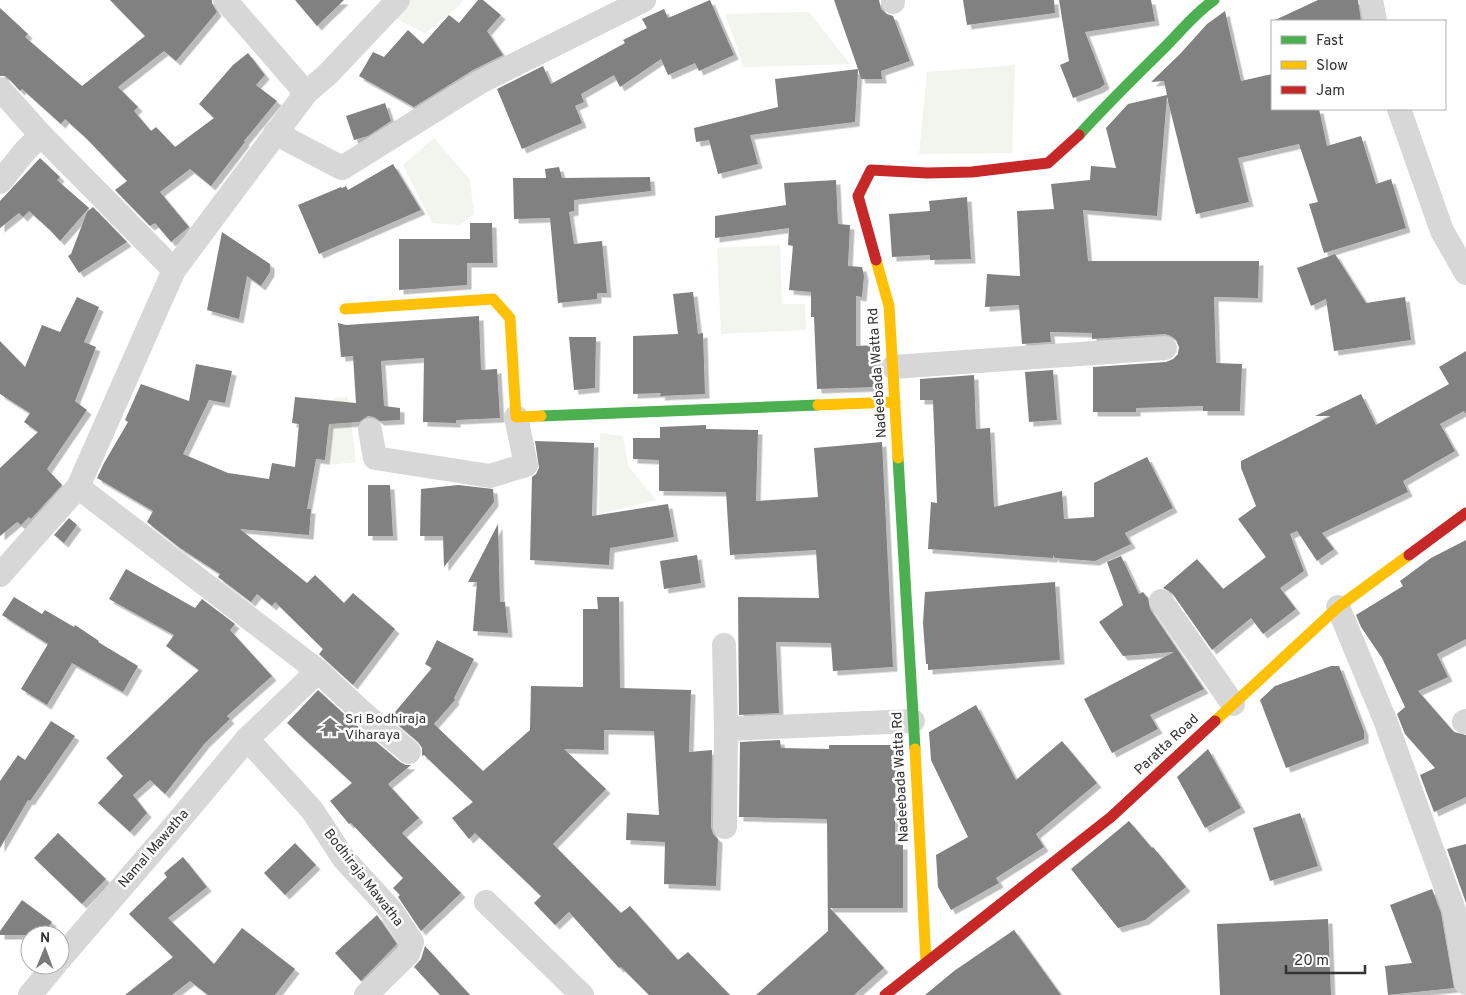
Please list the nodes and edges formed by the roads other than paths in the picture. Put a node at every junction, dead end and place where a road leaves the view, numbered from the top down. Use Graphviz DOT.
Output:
graph roads {
  1 [pos="224,0"];
  2 [pos="398,0"];
  3 [pos="644,0"];
  4 [pos="1214,0"];
  5 [pos="1371,0"];
  6 [pos="1375,20"];
  7 [pos="0,89"];
  8 [pos="306,93"];
  9 [pos="1399,110"];
  10 [pos="275,133"];
  11 [pos="41,135"];
  12 [pos="0,182"];
  13 [pos="174,270"];
  14 [pos="1466,273"];
  15 [pos="345,309"];
  16 [pos="1165,348"];
  17 [pos="893,367"];
  18 [pos="895,402"];
  19 [pos="516,417"];
  20 [pos="370,430"];
  21 [pos="78,487"];
  22 [pos="1466,514"];
  23 [pos="0,576"];
  24 [pos="1161,601"];
  25 [pos="1338,607"];
  26 [pos="724,645"];
  27 [pos="318,671"];
  28 [pos="1233,704"];
  29 [pos="913,721"];
  30 [pos="726,729"];
  31 [pos="247,739"];
  32 [pos="409,752"];
  33 [pos="725,827"];
  34 [pos="486,902"];
  35 [pos="70,947"];
  36 [pos="926,962"];
  37 [pos="47,975"];
  38 [pos="1466,983"];
  39 [pos="30,995"];
  40 [pos="366,995"];
  41 [pos="582,995"];
  42 [pos="885,995"];
  1 -- 8 [label="street"];
  2 -- 8 [label="street"];
  3 -- 10 [label="street"];
  4 -- 17 [label="street, Nadeebada Watta Rd"];
  5 -- 6 [label="street"];
  7 -- 11 [label="street"];
  8 -- 10 [label="street"];
  9 -- 14 [label="street"];
  10 -- 13 [label="street"];
  11 -- 12 [label="street"];
  11 -- 13 [label="street"];
  13 -- 21 [label="street"];
  15 -- 19 [label="street"];
  16 -- 17 [label="street"];
  17 -- 18 [label="street, Nadeebada Watta Rd"];
  18 -- 19 [label="street"];
  18 -- 29 [label="street, Nadeebada Watta Rd"];
  19 -- 20 [label="street"];
  21 -- 23 [label="street"];
  21 -- 27 [label="street"];
  22 -- 25 [label="street, Paratta Road"];
  24 -- 28 [label="street"];
  25 -- 28 [label="street, Paratta Road"];
  25 -- 38 [label="street"];
  26 -- 30 [label="street"];
  27 -- 31 [label="street, Namal Mawatha"];
  27 -- 32 [label="street"];
  28 -- 36 [label="street, Paratta Road"];
  29 -- 30 [label="street"];
  29 -- 36 [label="street, Nadeebada Watta Rd"];
  30 -- 33 [label="street"];
  31 -- 35 [label="street, Namal Mawatha"];
  31 -- 40 [label="street, Bodhiraja Mawatha"];
  34 -- 41 [label="street"];
  36 -- 42 [label="street, Paratta Road"];
  37 -- 39 [label="street"];
}
